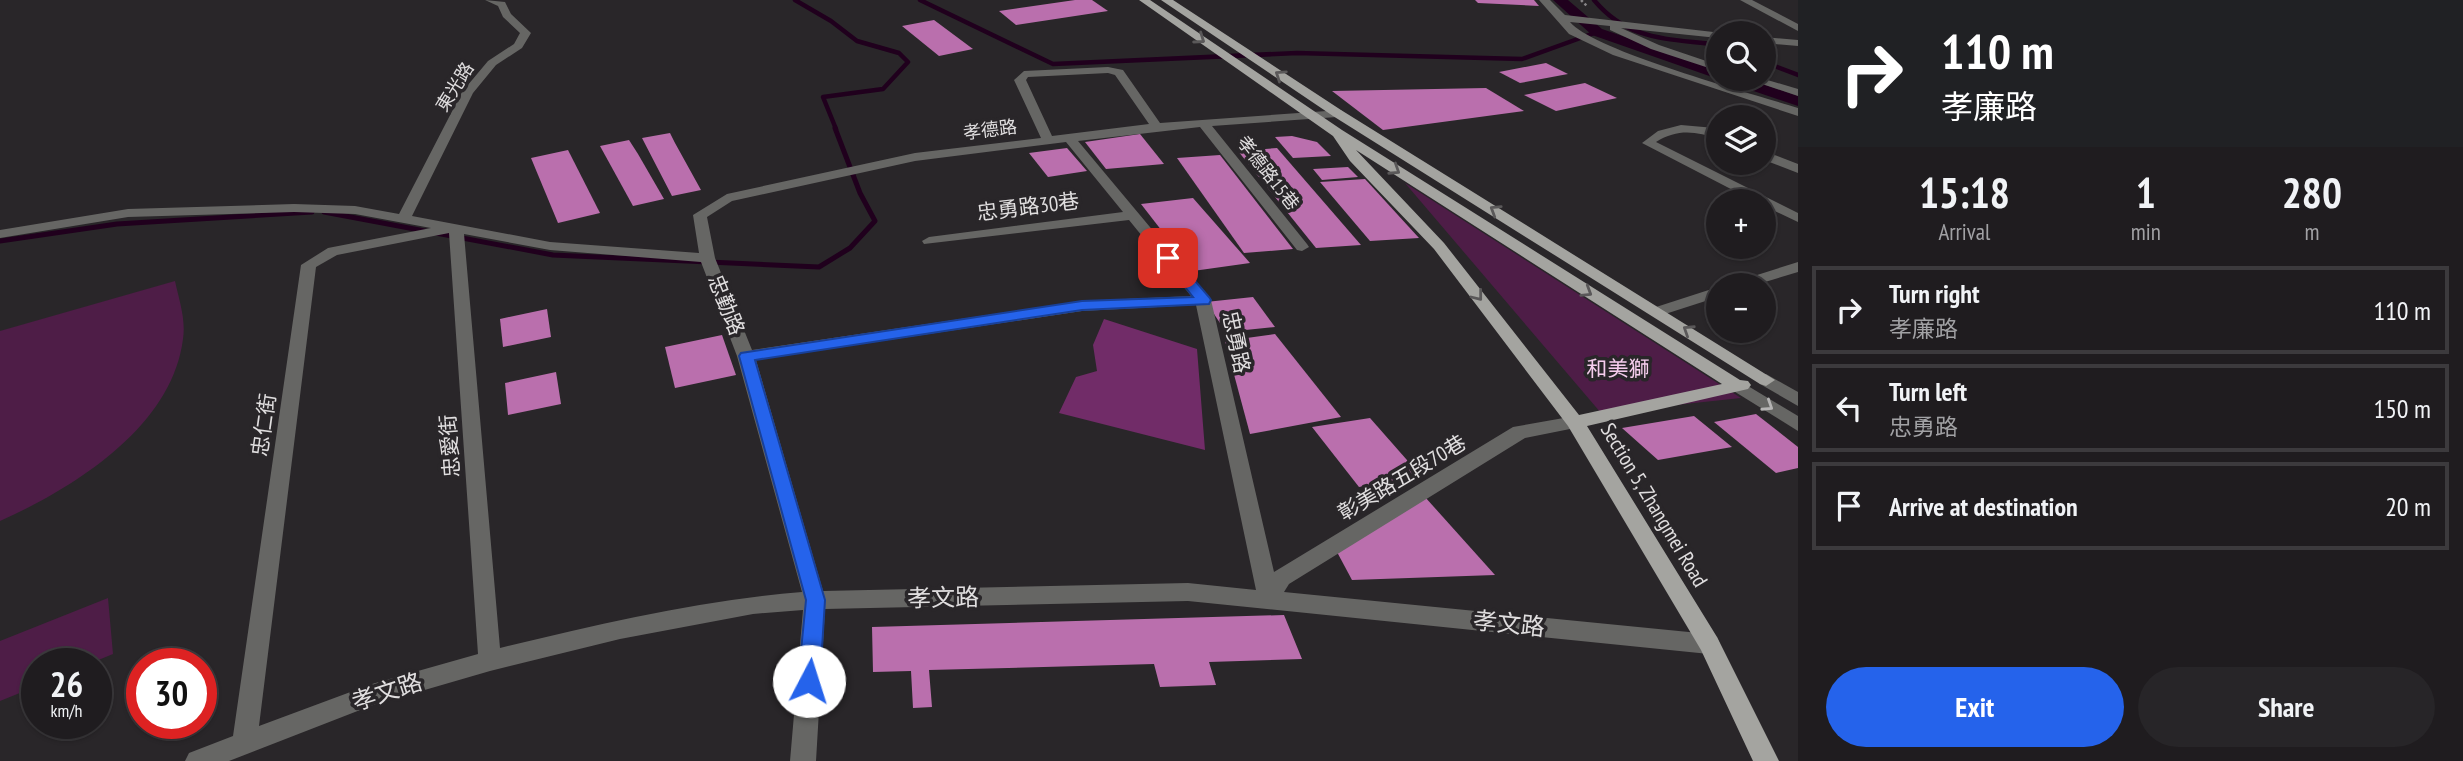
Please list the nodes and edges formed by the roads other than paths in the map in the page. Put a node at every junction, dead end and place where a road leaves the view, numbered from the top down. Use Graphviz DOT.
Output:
graph roads {
  1 [pos="490,0"];
  2 [pos="1144,0"];
  3 [pos="1166,0"];
  4 [pos="1544,0"];
  5 [pos="1745,0"];
  6 [pos="1566,18"];
  7 [pos="1607,23"];
  8 [pos="1798,27"];
  9 [pos="1706,34"];
  10 [pos="1776,41"];
  11 [pos="1798,43"];
  12 [pos="1706,64"];
  13 [pos="1776,86"];
  14 [pos="1798,93"];
  15 [pos="1798,112"];
  16 [pos="1337,113"];
  17 [pos="1312,116"];
  18 [pos="1203,123"];
  19 [pos="1157,127"];
  20 [pos="1706,128"];
  21 [pos="1338,133"];
  22 [pos="1069,138"];
  23 [pos="1048,140"];
  24 [pos="1776,160"];
  25 [pos="1798,169"];
  26 [pos="1706,172"];
  27 [pos="1712,175"];
  28 [pos="1133,215"];
  29 [pos="404,217"];
  30 [pos="1798,218"];
  31 [pos="456,228"];
  32 [pos="0,234"];
  33 [pos="929,241"];
  34 [pos="1302,247"];
  35 [pos="707,258"];
  36 [pos="1798,267"];
  37 [pos="1776,274"];
  38 [pos="1706,296"];
  39 [pos="1203,300"];
  40 [pos="1659,311"];
  41 [pos="746,356"];
  42 [pos="1766,380"];
  43 [pos="1738,386"];
  44 [pos="1798,400"];
  45 [pos="1576,422"];
  46 [pos="1798,425"];
  47 [pos="816,600"];
  48 [pos="1269,600"];
  49 [pos="1709,645"];
  50 [pos="490,661"];
  51 [pos="245,742"];
  52 [pos="198,761"];
  53 [pos="803,761"];
  54 [pos="1766,761"];
  1 -- 29 [label="street, 東光路"];
  2 -- 17 [label="main road, one-way"];
  16 -- 3 [label="main road, one-way"];
  4 -- 6 [label="street"];
  5 -- 8 [label="street"];
  6 -- 7 [label="street"];
  6 -- 15 [label="street"];
  7 -- 9 [label="street"];
  7 -- 12 [label="street"];
  10 -- 11 [label="street"];
  13 -- 14 [label="street"];
  16 -- 17 [label="street, 孝德路"];
  40 -- 16 [label="main road, one-way"];
  17 -- 18 [label="street, 孝德路"];
  17 -- 21 [label="main road"];
  18 -- 19 [label="street, 孝德路"];
  18 -- 34 [label="street, 孝德路15巷"];
  19 -- 22 [label="street, 孝德路"];
  19 -- 23 [label="street"];
  20 -- 26 [label="street"];
  21 -- 43 [label="main road, one-way"];
  21 -- 45 [label="main road, one-way"];
  22 -- 23 [label="street, 孝德路"];
  22 -- 28 [label="street, 忠勇路"];
  23 -- 35 [label="street, 孝德路"];
  24 -- 25 [label="street"];
  27 -- 30 [label="street"];
  28 -- 33 [label="street, 忠勇路30巷"];
  28 -- 39 [label="street, 忠勇路"];
  29 -- 31 [label="street"];
  29 -- 32 [label="street"];
  31 -- 35 [label="street"];
  31 -- 50 [label="street, 忠愛街"];
  31 -- 51 [label="street, 忠仁街"];
  35 -- 41 [label="street, 忠勤路"];
  36 -- 37 [label="street"];
  38 -- 40 [label="street"];
  39 -- 41 [label="street"];
  39 -- 48 [label="street, 忠勇路"];
  42 -- 40 [label="main road, one-way"];
  41 -- 47 [label="street, 忠勤路"];
  42 -- 43 [label="main road, Section 5, Zhangmei Road"];
  42 -- 44 [label="street"];
  43 -- 45 [label="main road, Section 5, Zhangmei Road"];
  43 -- 46 [label="street, one-way"];
  45 -- 48 [label="street, 彰美路五段70巷"];
  45 -- 49 [label="main road, Section 5, Zhangmei Road"];
  47 -- 48 [label="street, 孝文路"];
  47 -- 50 [label="street, 孝文路"];
  47 -- 53 [label="street, 忠勤路"];
  48 -- 49 [label="street, 孝文路"];
  49 -- 54 [label="main road, Section 5, Zhangmei Road"];
  50 -- 51 [label="street, 孝文路"];
  51 -- 52 [label="street, 孝文路"];
}
